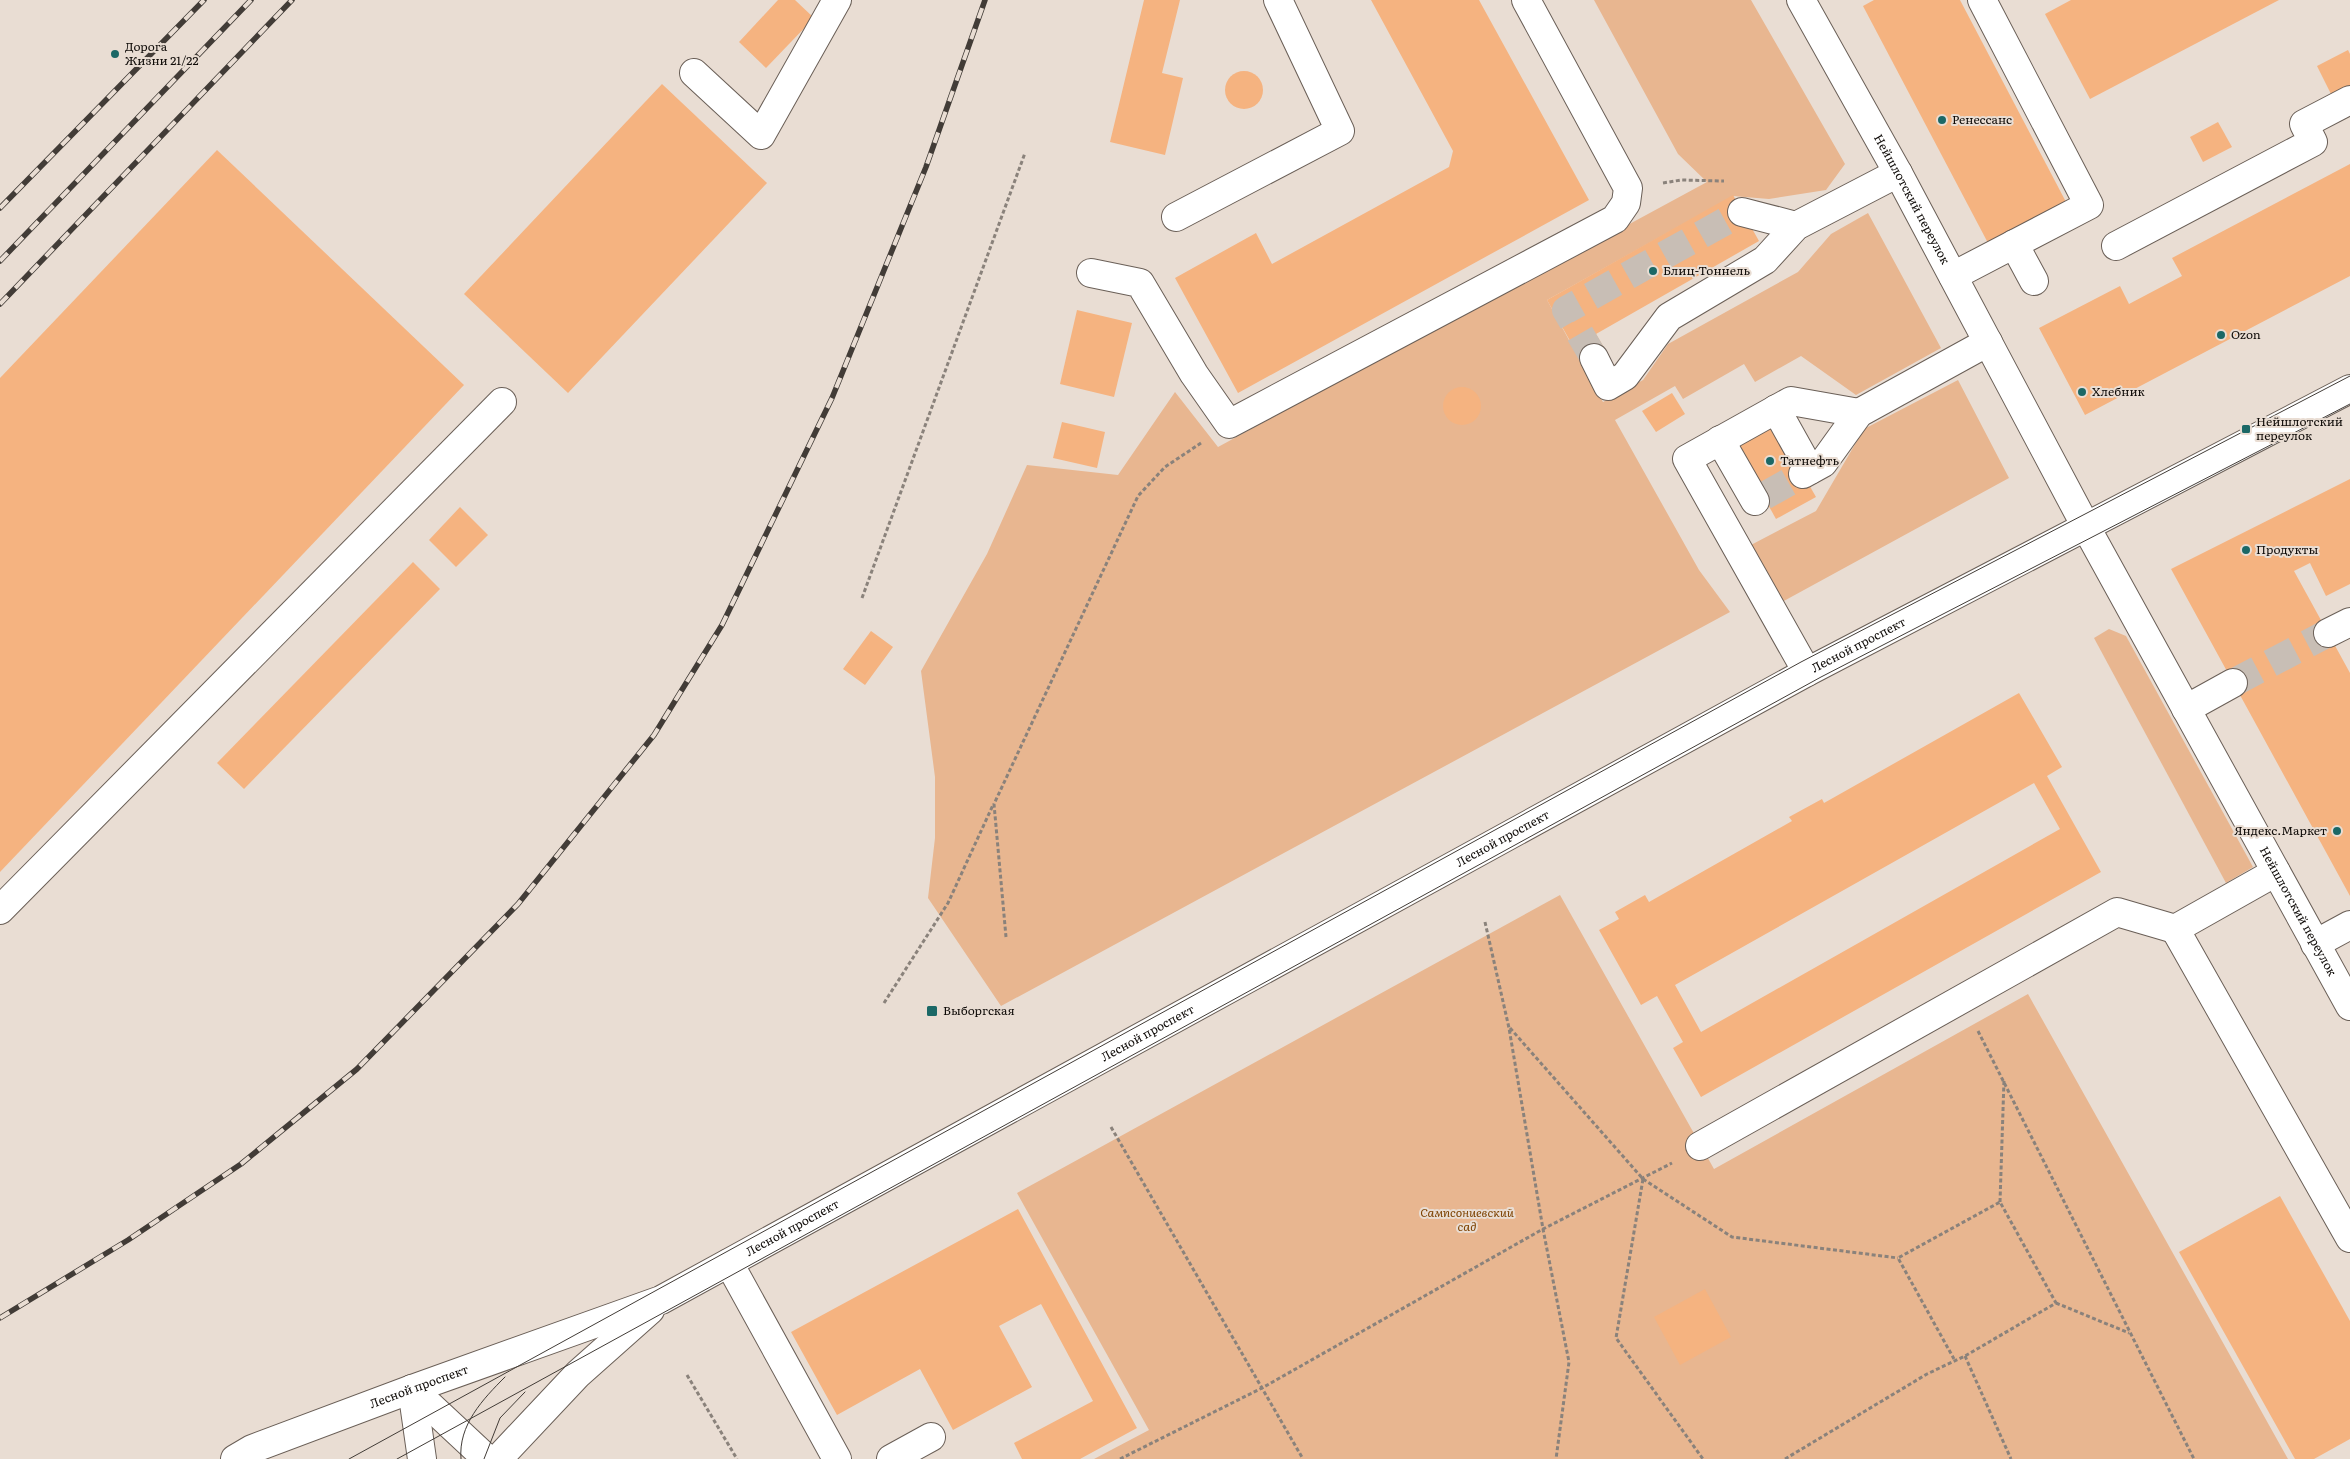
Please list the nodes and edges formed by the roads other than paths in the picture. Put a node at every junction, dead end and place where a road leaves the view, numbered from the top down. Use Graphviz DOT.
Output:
graph roads {
  1 [pos="837,0"];
  2 [pos="1278,0"];
  3 [pos="1526,0"];
  4 [pos="1801,0"];
  5 [pos="1982,0"];
  6 [pos="694,73"];
  7 [pos="2350,100"];
  8 [pos="1898,173"];
  9 [pos="1750,214"];
  10 [pos="1176,217"];
  11 [pos="1796,226"];
  12 [pos="2014,244"];
  13 [pos="2116,246"];
  14 [pos="1091,273"];
  15 [pos="1953,276"];
  16 [pos="2034,281"];
  17 [pos="1988,342"];
  18 [pos="1594,358"];
  19 [pos="2350,389"];
  20 [pos="502,402"];
  21 [pos="1776,409"];
  22 [pos="1859,413"];
  23 [pos="1720,440"];
  24 [pos="1721,520"];
  25 [pos="2086,526"];
  26 [pos="1807,672"];
  27 [pos="2233,682"];
  28 [pos="2186,709"];
  29 [pos="2276,872"];
  30 [pos="0,910"];
  31 [pos="2350,924"];
  32 [pos="2175,929"];
  33 [pos="2315,944"];
  34 [pos="2350,1006"];
  35 [pos="1700,1146"];
  36 [pos="2350,1238"];
  37 [pos="730,1263"];
  38 [pos="662,1300"];
  39 [pos="412,1389"];
  40 [pos="931,1437"];
  41 [pos="235,1459"];
  42 [pos="422,1459"];
  43 [pos="487,1459"];
  44 [pos="498,1459"];
  45 [pos="837,1459"];
  46 [pos="891,1459"];
  1 -- 6 [label="main road"];
  2 -- 10 [label="main road"];
  3 -- 14 [label="main road"];
  4 -- 8 [label="main road, Нейшлотский переулок"];
  5 -- 12 [label="main road"];
  7 -- 13 [label="main road"];
  8 -- 11 [label="main road"];
  8 -- 15 [label="main road, Нейшлотский переулок"];
  9 -- 11 [label="main road"];
  11 -- 18 [label="main road"];
  12 -- 15 [label="main road"];
  12 -- 16 [label="main road"];
  15 -- 17 [label="main road, Нейшлотский переулок"];
  17 -- 22 [label="main road"];
  17 -- 25 [label="main road, Нейшлотский переулок"];
  19 -- 25 [label="main road, Лесной проспект"];
  20 -- 30 [label="main road"];
  21 -- 22 [label="main road"];
  21 -- 22 [label="main road"];
  21 -- 23 [label="main road"];
  23 -- 24 [label="main road"];
  23 -- 24 [label="main road"];
  24 -- 26 [label="main road"];
  25 -- 26 [label="main road, Лесной проспект"];
  25 -- 28 [label="main road, Нейшлотский переулок"];
  26 -- 37 [label="main road, Лесной проспект"];
  27 -- 28 [label="main road"];
  28 -- 29 [label="main road, Нейшлотский переулок"];
  29 -- 32 [label="main road"];
  29 -- 33 [label="main road, Нейшлотский переулок"];
  31 -- 33 [label="main road"];
  32 -- 35 [label="main road"];
  32 -- 36 [label="main road"];
  33 -- 34 [label="main road, Нейшлотский переулок"];
  37 -- 38 [label="main road, Лесной проспект"];
  37 -- 45 [label="main road"];
  38 -- 39 [label="main road, Лесной проспект"];
  38 -- 44 [label="main road, Лесной проспект"];
  39 -- 41 [label="main road, Лесной проспект"];
  39 -- 42 [label="main road"];
  39 -- 43 [label="main road"];
  40 -- 46 [label="main road"];
}
